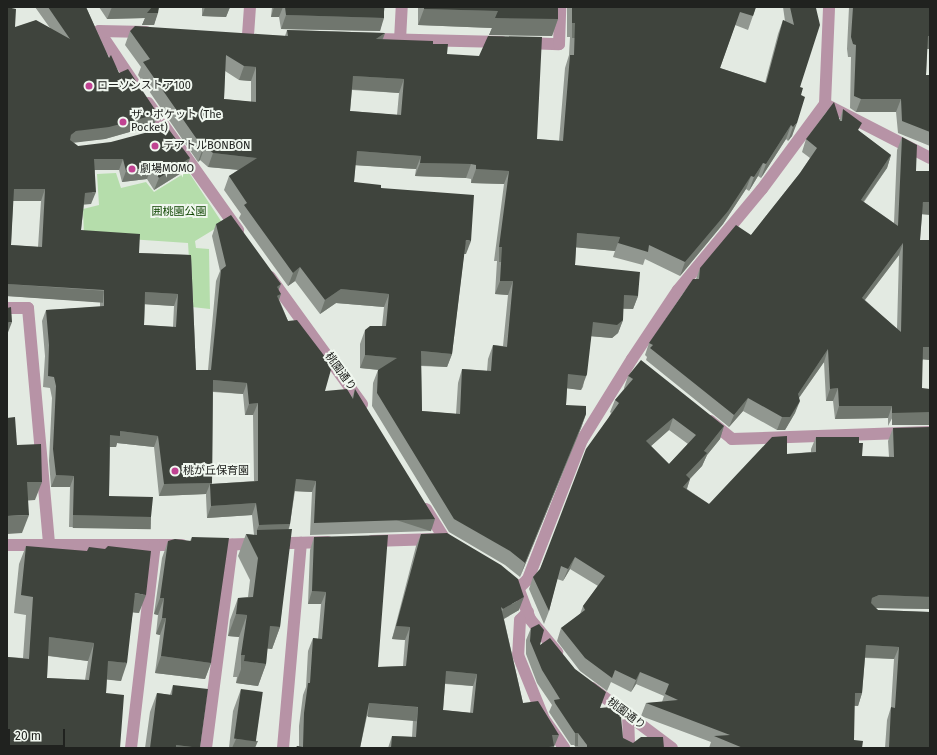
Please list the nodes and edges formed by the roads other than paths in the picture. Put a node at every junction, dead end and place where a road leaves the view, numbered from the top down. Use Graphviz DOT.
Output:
graph roads {
  1 [pos="250,7"];
  2 [pos="402,7"];
  3 [pos="560,7"];
  4 [pos="829,7"];
  5 [pos="162,32"];
  6 [pos="232,34"];
  7 [pos="248,35"];
  8 [pos="262,35"];
  9 [pos="369,39"];
  10 [pos="400,40"];
  11 [pos="825,104"];
  12 [pos="166,130"];
  13 [pos="151,134"];
  14 [pos="930,158"];
  15 [pos="246,242"];
  16 [pos="264,268"];
  17 [pos="7,308"];
  18 [pos="632,360"];
  19 [pos="644,369"];
  20 [pos="367,412"];
  21 [pos="701,414"];
  22 [pos="930,432"];
  23 [pos="419,499"];
  24 [pos="444,538"];
  25 [pos="356,541"];
  26 [pos="341,542"];
  27 [pos="301,543"];
  28 [pos="50,544"];
  29 [pos="7,545"];
  30 [pos="156,545"];
  31 [pos="232,545"];
  32 [pos="462,549"];
  33 [pos="506,575"];
  34 [pos="520,587"];
  35 [pos="528,612"];
  36 [pos="566,665"];
  37 [pos="581,680"];
  38 [pos="628,715"];
  39 [pos="131,748"];
  40 [pos="206,748"];
  41 [pos="283,748"];
  42 [pos="564,748"];
  43 [pos="629,748"];
  44 [pos="672,748"];
  1 -- 7 [label="street"];
  2 -- 10 [label="street"];
  3 -- 10 [label="street"];
  4 -- 11 [label="street"];
  5 -- 12 [label="street"];
  6 -- 7 [label="street"];
  7 -- 8 [label="street"];
  9 -- 10 [label="street"];
  11 -- 14 [label="street"];
  11 -- 18 [label="street"];
  12 -- 13 [label="street"];
  12 -- 15 [label="street"];
  16 -- 20 [label="street, 桃園通り"];
  17 -- 28 [label="street"];
  18 -- 19 [label="street"];
  18 -- 34 [label="street"];
  21 -- 22 [label="street"];
  23 -- 24 [label="street"];
  24 -- 25 [label="street"];
  24 -- 32 [label="street"];
  26 -- 27 [label="street"];
  27 -- 31 [label="street"];
  27 -- 41 [label="street"];
  28 -- 29 [label="street"];
  28 -- 30 [label="street"];
  30 -- 31 [label="street"];
  30 -- 39 [label="street"];
  31 -- 40 [label="street"];
  33 -- 34 [label="street"];
  34 -- 35 [label="street"];
  35 -- 36 [label="street"];
  35 -- 42 [label="street"];
  37 -- 38 [label="street, 桃園通り"];
  38 -- 43 [label="street"];
  38 -- 44 [label="street, 桃園通り"];
}
